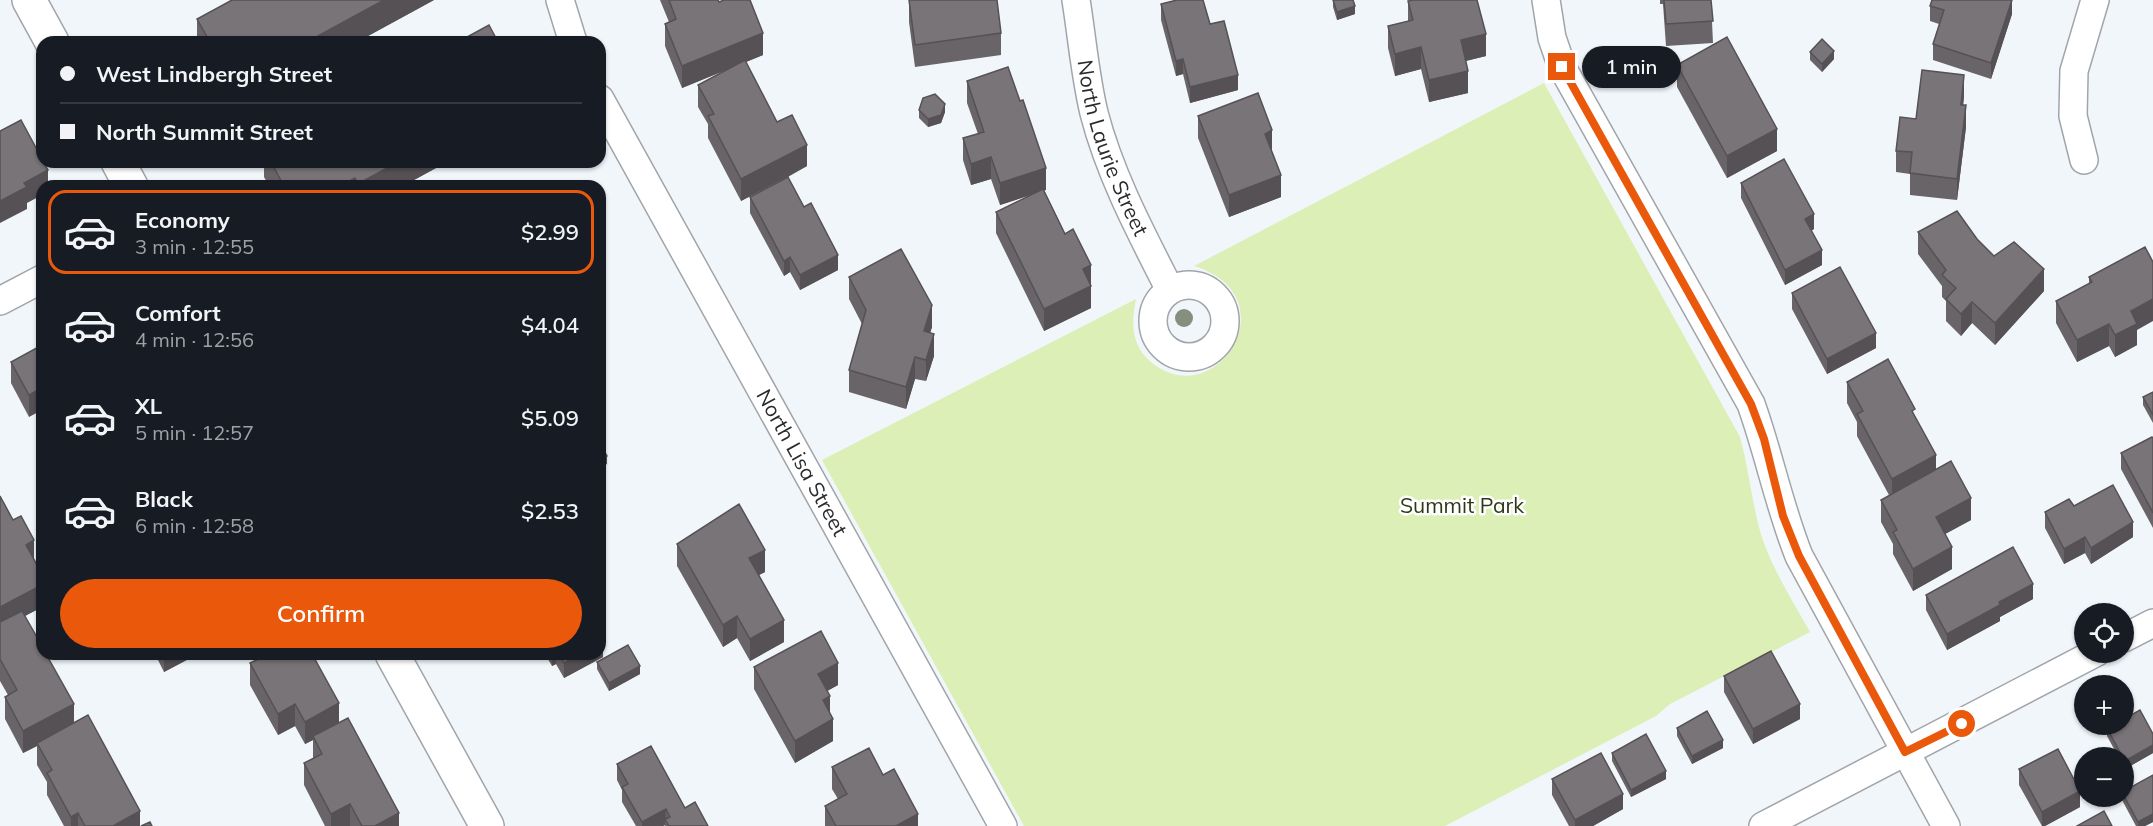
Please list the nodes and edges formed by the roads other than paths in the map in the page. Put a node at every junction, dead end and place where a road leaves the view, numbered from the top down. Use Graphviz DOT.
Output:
graph roads {
  1 [pos="29,0"];
  2 [pos="560,0"];
  3 [pos="1076,0"];
  4 [pos="1546,0"];
  5 [pos="2095,0"];
  6 [pos="49,36"];
  7 [pos="571,36"];
  8 [pos="606,110"];
  9 [pos="2084,160"];
  10 [pos="36,282"];
  11 [pos="1170,290"];
  12 [pos="0,301"];
  13 [pos="2153,623"];
  14 [pos="2134,633"];
  15 [pos="395,660"];
  16 [pos="2076,663"];
  17 [pos="1905,752"];
  18 [pos="487,826"];
  19 [pos="1003,826"];
  20 [pos="1763,826"];
  21 [pos="1946,826"];
  1 -- 6 [label="main road"];
  2 -- 7 [label="street"];
  3 -- 11 [label="street, North Laurie Street"];
  4 -- 17 [label="street"];
  5 -- 9 [label="street"];
  8 -- 19 [label="street, North Lisa Street"];
  10 -- 12 [label="street"];
  13 -- 14 [label="street"];
  15 -- 18 [label="main road"];
  16 -- 17 [label="street"];
  17 -- 20 [label="street"];
  17 -- 21 [label="street"];
}
